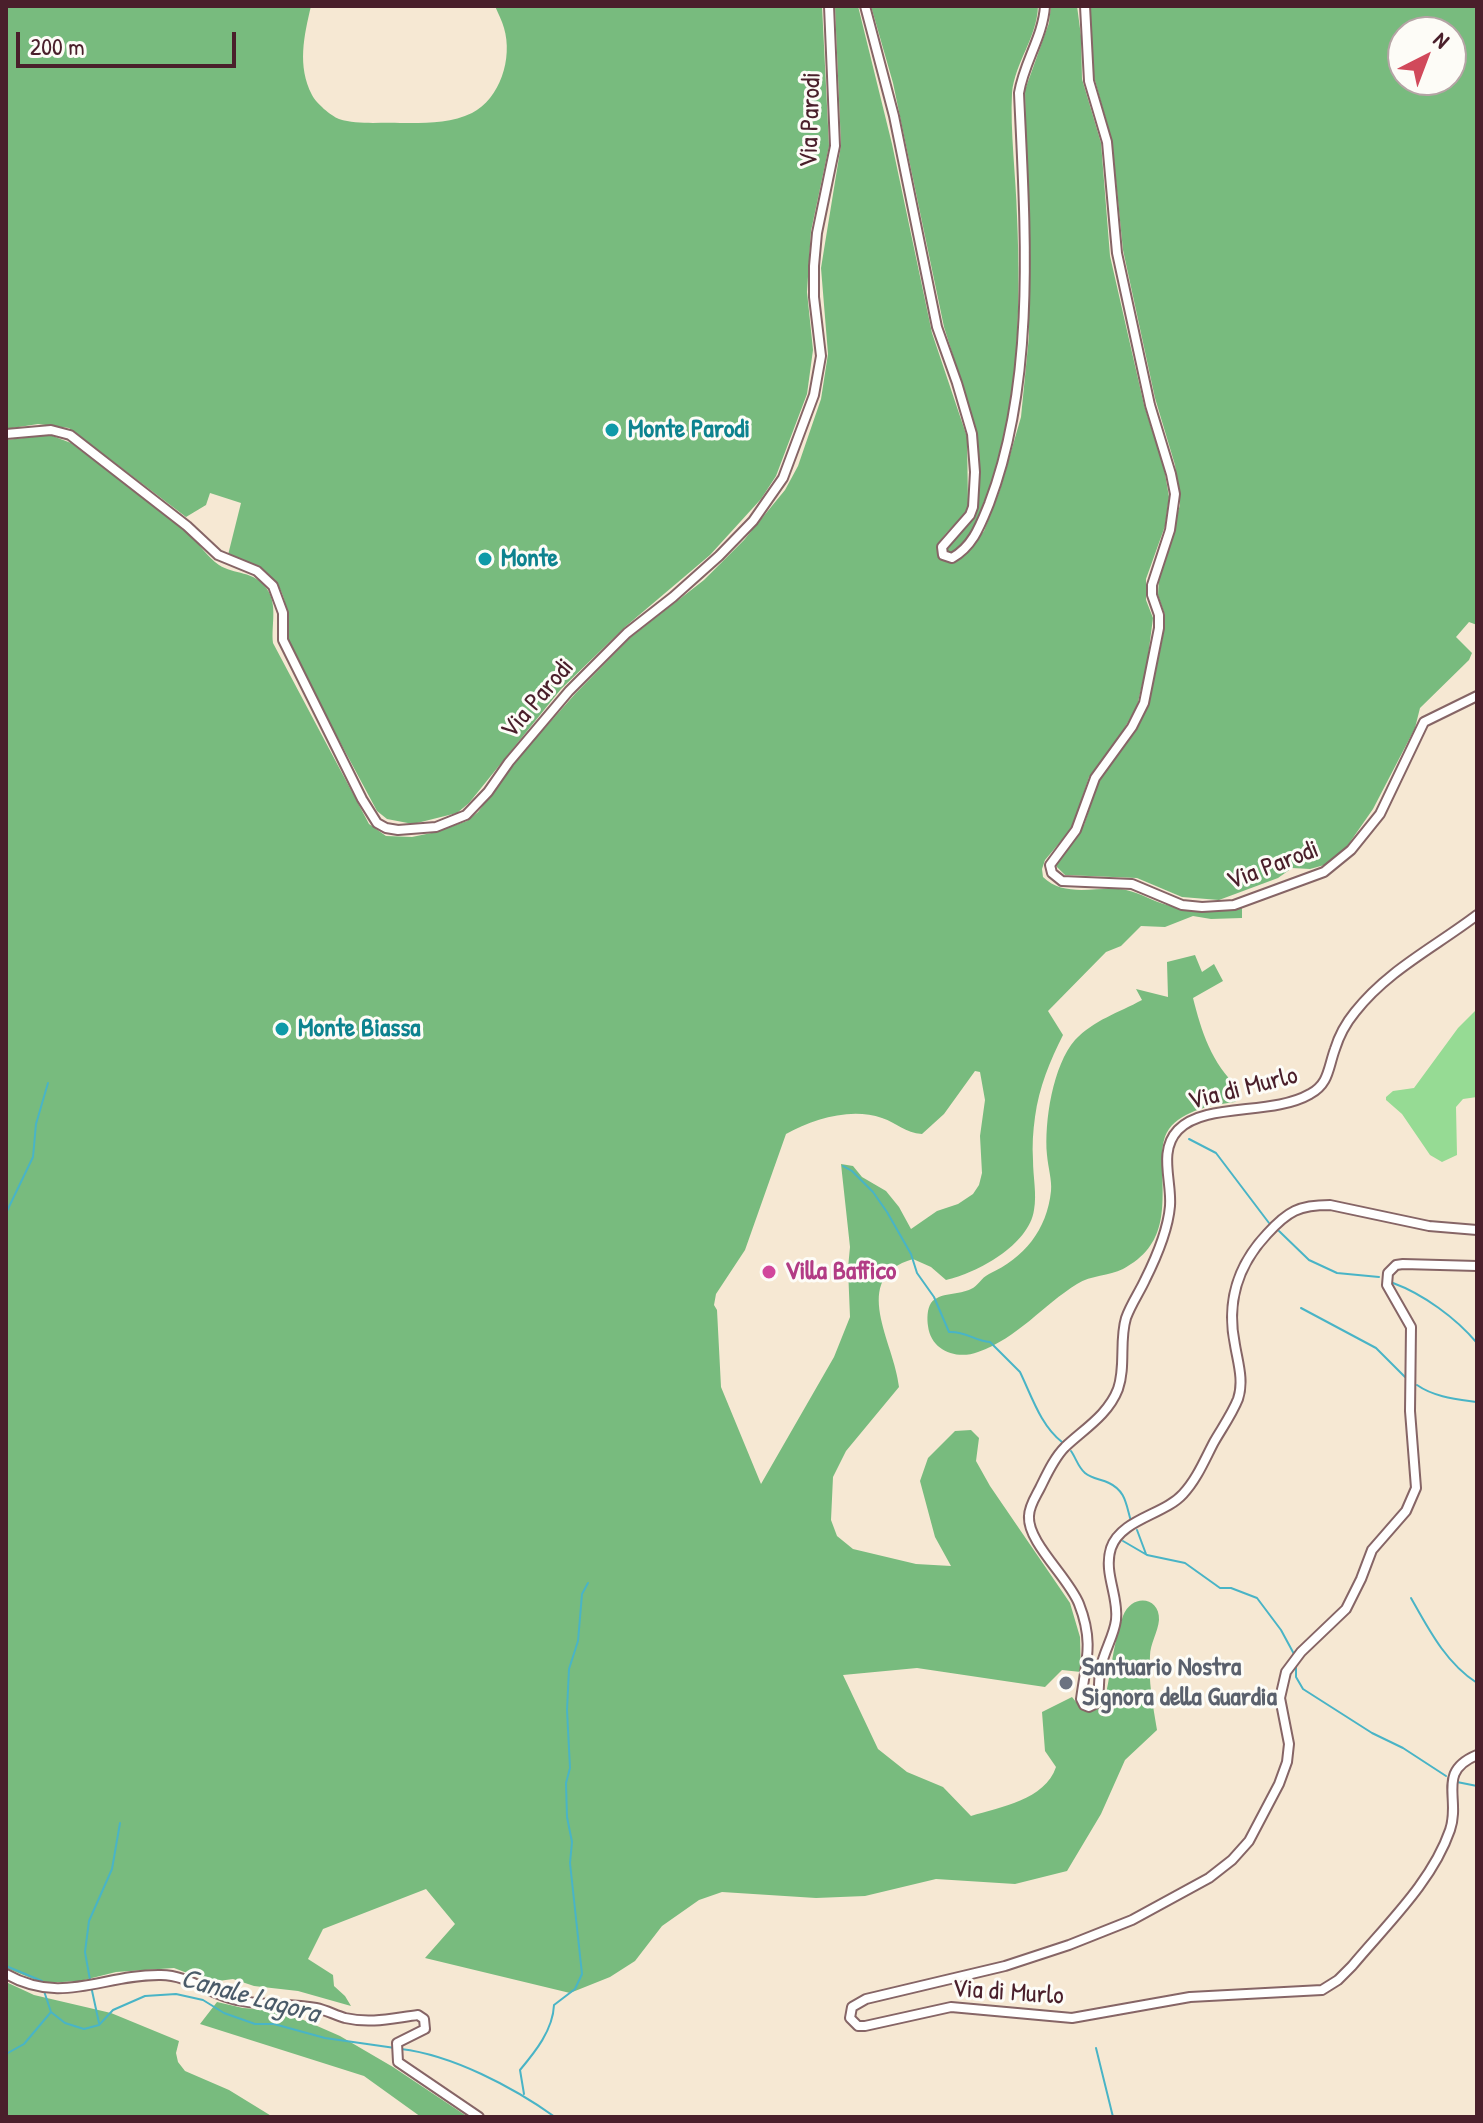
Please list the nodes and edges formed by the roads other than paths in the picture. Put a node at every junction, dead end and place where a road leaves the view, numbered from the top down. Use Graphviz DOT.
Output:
graph roads {
  1 [pos="829,6"];
  2 [pos="865,6"];
  3 [pos="1045,6"];
  4 [pos="1085,6"];
  5 [pos="6,434"];
  6 [pos="1477,696"];
  7 [pos="1477,915"];
  8 [pos="1477,1230"];
  9 [pos="1477,1266"];
  10 [pos="1477,1755"];
  11 [pos="6,1974"];
  12 [pos="479,2117"];
  1 -- 5 [label="street, Via Parodi"];
  2 -- 3 [label="street"];
  4 -- 6 [label="street, Via Parodi"];
  7 -- 8 [label="street, Via di Murlo"];
  9 -- 10 [label="street, Via di Murlo"];
  11 -- 12 [label="street"];
}
